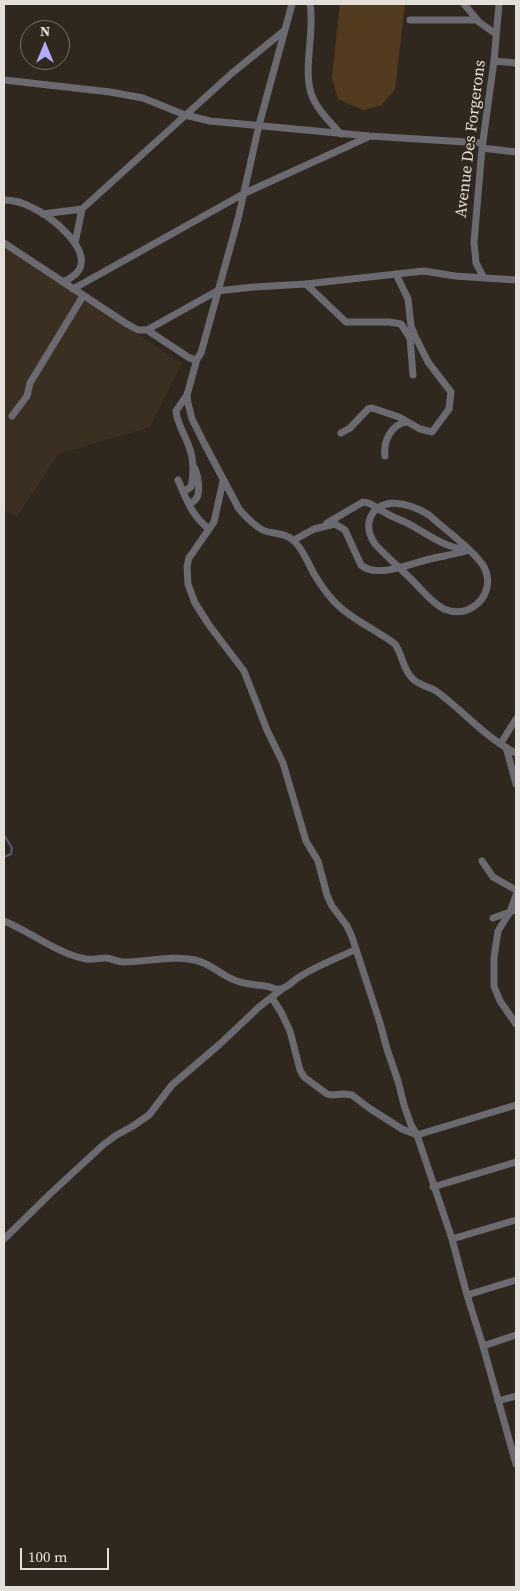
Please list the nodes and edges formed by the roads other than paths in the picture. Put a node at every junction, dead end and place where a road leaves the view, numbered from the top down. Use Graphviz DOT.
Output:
graph roads {
  1 [pos="292,4"];
  2 [pos="310,4"];
  3 [pos="464,4"];
  4 [pos="499,4"];
  5 [pos="410,20"];
  6 [pos="477,20"];
  7 [pos="285,30"];
  8 [pos="496,34"];
  9 [pos="494,61"];
  10 [pos="516,63"];
  11 [pos="4,80"];
  12 [pos="185,115"];
  13 [pos="258,125"];
  14 [pos="341,134"];
  15 [pos="369,136"];
  16 [pos="483,146"];
  17 [pos="516,152"];
  18 [pos="245,193"];
  19 [pos="4,200"];
  20 [pos="82,209"];
  21 [pos="42,214"];
  22 [pos="4,243"];
  23 [pos="76,243"];
  24 [pos="396,274"];
  25 [pos="482,276"];
  26 [pos="516,280"];
  27 [pos="63,282"];
  28 [pos="306,284"];
  29 [pos="73,289"];
  30 [pos="218,291"];
  31 [pos="83,296"];
  32 [pos="147,330"];
  33 [pos="197,359"];
  34 [pos="413,376"];
  35 [pos="187,394"];
  36 [pos="12,416"];
  37 [pos="407,422"];
  38 [pos="341,433"];
  39 [pos="385,456"];
  40 [pos="193,464"];
  41 [pos="178,480"];
  42 [pos="223,481"];
  43 [pos="183,492"];
  44 [pos="189,504"];
  45 [pos="377,509"];
  46 [pos="322,526"];
  47 [pos="209,529"];
  48 [pos="294,540"];
  49 [pos="469,550"];
  50 [pos="400,568"];
  51 [pos="516,719"];
  52 [pos="503,745"];
  53 [pos="516,753"];
  54 [pos="516,784"];
  55 [pos="482,860"];
  56 [pos="516,890"];
  57 [pos="516,895"];
  58 [pos="513,911"];
  59 [pos="493,918"];
  60 [pos="4,922"];
  61 [pos="356,949"];
  62 [pos="282,989"];
  63 [pos="272,998"];
  64 [pos="516,1024"];
  65 [pos="516,1105"];
  66 [pos="417,1135"];
  67 [pos="516,1162"];
  68 [pos="434,1187"];
  69 [pos="516,1220"];
  70 [pos="452,1239"];
  71 [pos="4,1240"];
  72 [pos="516,1280"];
  73 [pos="467,1295"];
  74 [pos="516,1335"];
  75 [pos="483,1346"];
  76 [pos="516,1396"];
  77 [pos="498,1402"];
  78 [pos="516,1460"];
  1 -- 7 [label="street"];
  2 -- 14 [label="street"];
  3 -- 6 [label="street"];
  4 -- 8 [label="street, Avenue Des Forgerons"];
  5 -- 6 [label="street"];
  6 -- 8 [label="street"];
  7 -- 12 [label="street"];
  7 -- 13 [label="street"];
  8 -- 9 [label="street, Avenue Des Forgerons"];
  9 -- 10 [label="street"];
  9 -- 16 [label="street, Avenue Des Forgerons"];
  11 -- 12 [label="street"];
  12 -- 13 [label="street"];
  12 -- 20 [label="street"];
  13 -- 14 [label="street"];
  13 -- 18 [label="street"];
  14 -- 15 [label="street"];
  15 -- 16 [label="street"];
  15 -- 18 [label="street"];
  16 -- 17 [label="street"];
  16 -- 25 [label="street, Avenue Des Forgerons"];
  18 -- 29 [label="street"];
  18 -- 30 [label="street"];
  19 -- 21 [label="street"];
  20 -- 21 [label="street"];
  20 -- 23 [label="street"];
  21 -- 23 [label="street"];
  22 -- 27 [label="street"];
  23 -- 27 [label="street"];
  24 -- 25 [label="street"];
  24 -- 28 [label="street"];
  24 -- 37 [label="street"];
  25 -- 26 [label="street"];
  27 -- 29 [label="street"];
  28 -- 30 [label="street"];
  28 -- 34 [label="street"];
  29 -- 31 [label="street"];
  30 -- 32 [label="street"];
  30 -- 33 [label="street"];
  31 -- 32 [label="street"];
  31 -- 36 [label="street"];
  32 -- 33 [label="street"];
  33 -- 35 [label="street"];
  35 -- 40 [label="street"];
  35 -- 42 [label="street"];
  37 -- 38 [label="street"];
  37 -- 39 [label="street"];
  40 -- 43 [label="street"];
  40 -- 44 [label="street"];
  41 -- 43 [label="street"];
  42 -- 47 [label="street"];
  42 -- 48 [label="street"];
  43 -- 44 [label="street"];
  44 -- 47 [label="street"];
  45 -- 46 [label="street"];
  45 -- 49 [label="street"];
  45 -- 49 [label="street"];
  45 -- 50 [label="street"];
  46 -- 48 [label="street"];
  46 -- 50 [label="street"];
  47 -- 61 [label="street"];
  48 -- 52 [label="street"];
  49 -- 50 [label="street"];
  49 -- 50 [label="street"];
  51 -- 52 [label="street"];
  52 -- 53 [label="street"];
  52 -- 54 [label="street"];
  55 -- 56 [label="street"];
  57 -- 58 [label="street"];
  58 -- 59 [label="street"];
  58 -- 64 [label="street"];
  60 -- 62 [label="street"];
  61 -- 62 [label="street"];
  61 -- 66 [label="street"];
  62 -- 63 [label="street"];
  63 -- 66 [label="street"];
  63 -- 71 [label="street"];
  65 -- 66 [label="street"];
  66 -- 68 [label="street"];
  67 -- 68 [label="street"];
  68 -- 70 [label="street"];
  69 -- 70 [label="street"];
  70 -- 73 [label="street"];
  72 -- 73 [label="street"];
  73 -- 75 [label="street"];
  74 -- 75 [label="street"];
  75 -- 77 [label="street"];
  76 -- 77 [label="street"];
  77 -- 78 [label="street"];
}
